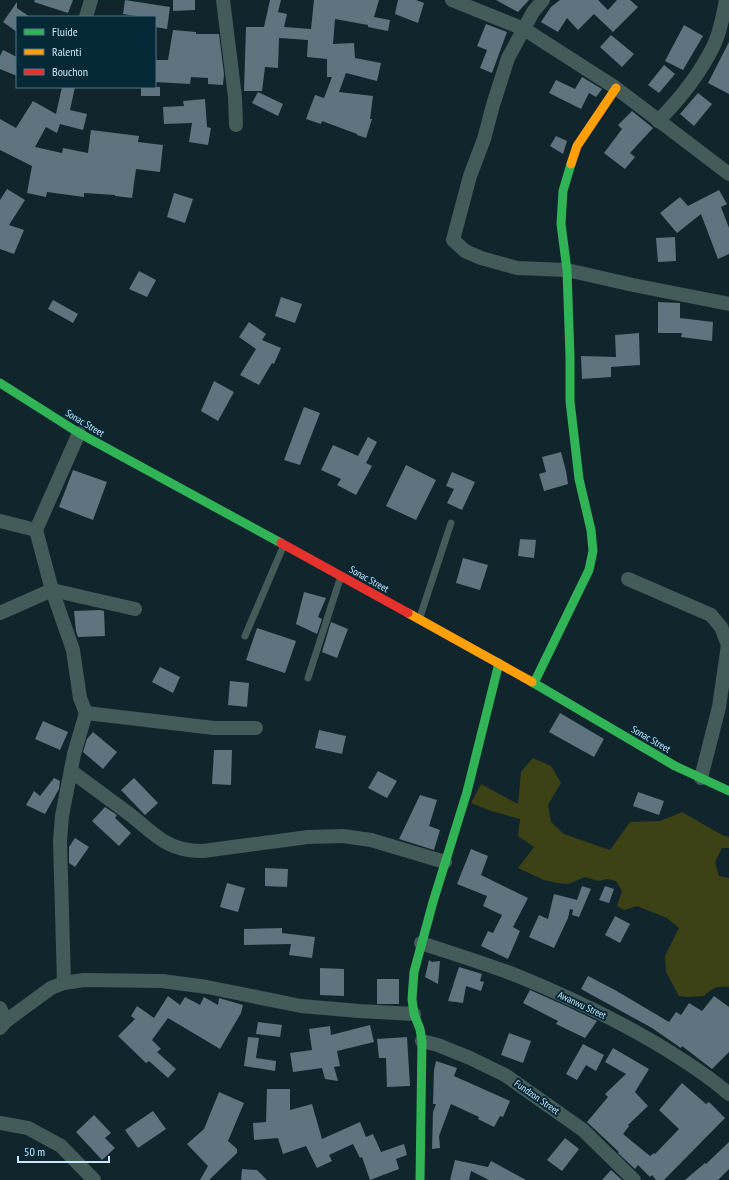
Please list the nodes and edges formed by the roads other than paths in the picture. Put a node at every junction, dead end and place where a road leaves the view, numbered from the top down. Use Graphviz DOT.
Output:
graph roads {
  1 [pos="91,0"];
  2 [pos="223,0"];
  3 [pos="452,0"];
  4 [pos="542,0"];
  5 [pos="726,0"];
  6 [pos="86,16"];
  7 [pos="524,29"];
  8 [pos="616,88"];
  9 [pos="658,121"];
  10 [pos="236,125"];
  11 [pos="729,174"];
  12 [pos="567,270"];
  13 [pos="729,304"];
  14 [pos="0,383"];
  15 [pos="79,433"];
  16 [pos="0,521"];
  17 [pos="451,523"];
  18 [pos="36,530"];
  19 [pos="284,545"];
  20 [pos="341,576"];
  21 [pos="628,579"];
  22 [pos="52,590"];
  23 [pos="135,609"];
  24 [pos="0,613"];
  25 [pos="419,619"];
  26 [pos="245,636"];
  27 [pos="499,663"];
  28 [pos="308,678"];
  29 [pos="534,684"];
  30 [pos="86,713"];
  31 [pos="256,728"];
  32 [pos="71,771"];
  33 [pos="701,778"];
  34 [pos="729,791"];
  35 [pos="445,862"];
  36 [pos="421,943"];
  37 [pos="64,982"];
  38 [pos="0,1008"];
  39 [pos="414,1014"];
  40 [pos="3,1025"];
  41 [pos="422,1041"];
  42 [pos="729,1094"];
  43 [pos="0,1123"];
  44 [pos="94,1180"];
  45 [pos="420,1180"];
  46 [pos="634,1180"];
  1 -- 6 [label="street"];
  2 -- 10 [label="street"];
  3 -- 7 [label="street"];
  4 -- 7 [label="street"];
  5 -- 9 [label="street"];
  7 -- 8 [label="street"];
  7 -- 12 [label="street"];
  8 -- 9 [label="street"];
  8 -- 12 [label="main road"];
  9 -- 11 [label="street"];
  12 -- 13 [label="street"];
  12 -- 29 [label="main road"];
  14 -- 15 [label="main road, Sonac Street"];
  15 -- 18 [label="street"];
  15 -- 19 [label="main road, Sonac Street"];
  16 -- 18 [label="street"];
  17 -- 25 [label="lane"];
  18 -- 22 [label="street"];
  19 -- 20 [label="main road, Sonac Street"];
  19 -- 26 [label="lane"];
  20 -- 25 [label="main road, Sonac Street"];
  20 -- 28 [label="lane"];
  21 -- 33 [label="street"];
  22 -- 23 [label="street"];
  22 -- 24 [label="street"];
  22 -- 30 [label="street"];
  25 -- 27 [label="main road, Sonac Street"];
  27 -- 29 [label="main road, Sonac Street"];
  27 -- 35 [label="main road"];
  29 -- 33 [label="main road, Sonac Street"];
  30 -- 31 [label="street"];
  30 -- 32 [label="street"];
  32 -- 35 [label="street"];
  32 -- 37 [label="street"];
  33 -- 34 [label="main road, Sonac Street"];
  35 -- 36 [label="main road"];
  36 -- 39 [label="main road"];
  36 -- 42 [label="street, Awanwu Street"];
  37 -- 39 [label="street"];
  37 -- 40 [label="street"];
  38 -- 40 [label="street"];
  39 -- 41 [label="main road"];
  41 -- 45 [label="main road"];
  41 -- 46 [label="street, Fundzon Street"];
  43 -- 44 [label="street"];
}
